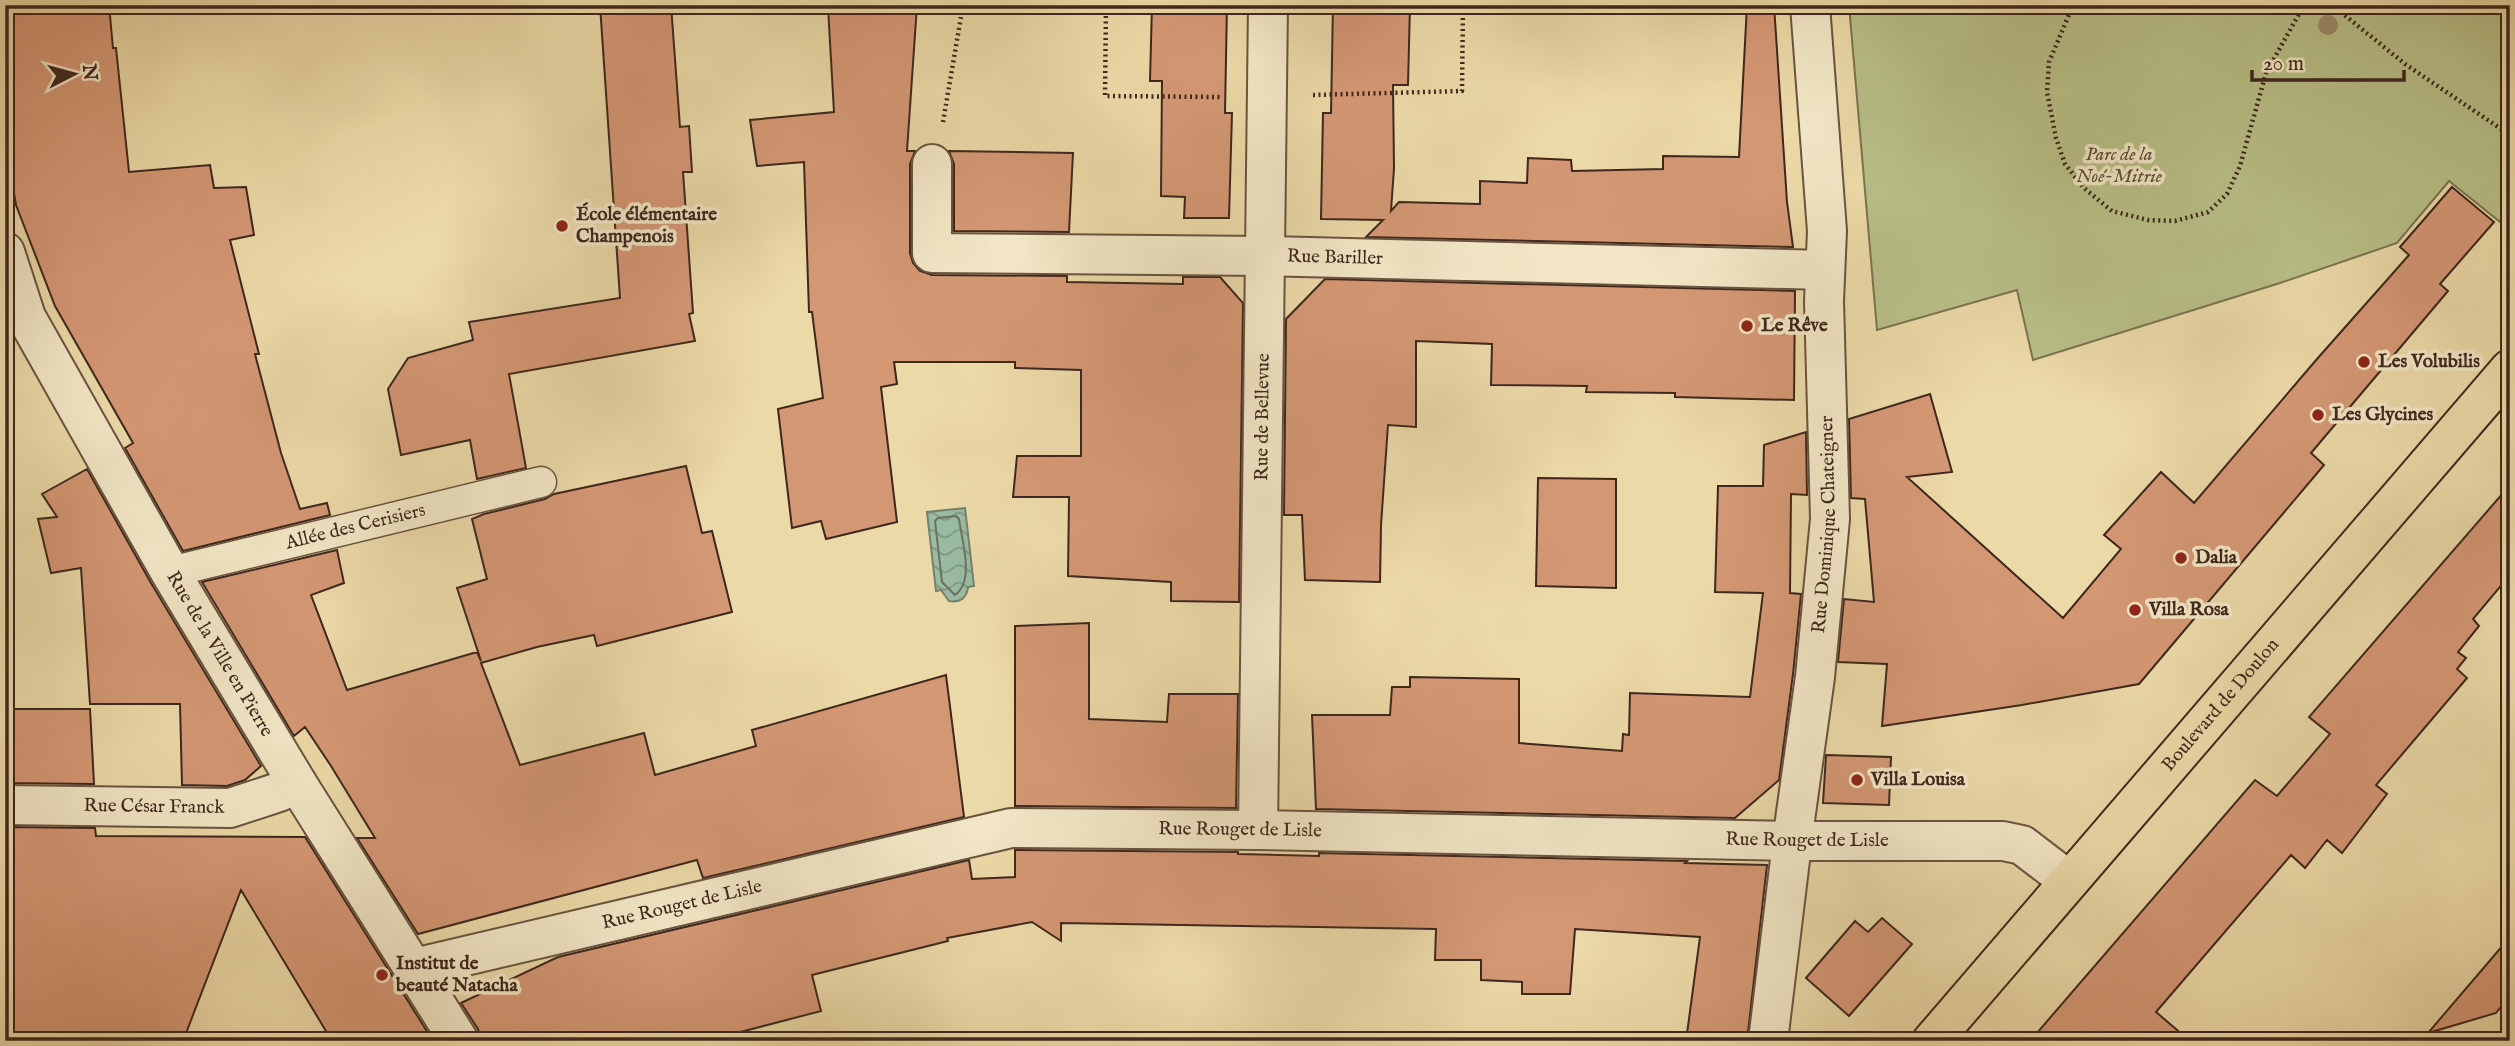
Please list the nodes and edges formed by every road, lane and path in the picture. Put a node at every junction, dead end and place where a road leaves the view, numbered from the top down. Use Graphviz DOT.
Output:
graph roads {
  1 [pos="963,5"];
  2 [pos="1268,5"];
  3 [pos="1810,5"];
  4 [pos="2073,5"];
  5 [pos="2304,5"];
  6 [pos="2332,5"];
  7 [pos="2510,135"];
  8 [pos="932,164"];
  9 [pos="5,252"];
  10 [pos="1265,256"];
  11 [pos="1825,270"];
  12 [pos="2510,369"];
  13 [pos="541,482"];
  14 [pos="170,572"];
  15 [pos="296,783"];
  16 [pos="5,805"];
  17 [pos="1258,830"];
  18 [pos="1793,841"];
  19 [pos="2069,881"];
  20 [pos="416,972"];
  21 [pos="459,1041"];
  22 [pos="1768,1041"];
  23 [pos="1932,1041"];
  1 -- 8 [label="path"];
  2 -- 10 [label="street, Rue de Bellevue"];
  3 -- 11 [label="street, Rue Dominique Chateigner"];
  4 -- 5 [label="path"];
  6 -- 7 [label="path"];
  8 -- 10 [label="street, Rue Bariller"];
  9 -- 14 [label="street, Rue de la Ville en Pierre"];
  10 -- 11 [label="street, Rue Bariller"];
  10 -- 17 [label="street, Rue de Bellevue"];
  11 -- 18 [label="street, Rue Dominique Chateigner"];
  12 -- 19 [label="main road, Boulevard de Doulon"];
  13 -- 14 [label="lane, Allée des Cerisiers"];
  14 -- 15 [label="street, Rue de la Ville en Pierre"];
  15 -- 16 [label="street, Rue César Franck"];
  15 -- 20 [label="street, Rue de la Ville en Pierre"];
  17 -- 18 [label="street, Rue Rouget de Lisle"];
  17 -- 20 [label="street, Rue Rouget de Lisle"];
  18 -- 19 [label="street, Rue Rouget de Lisle"];
  18 -- 22 [label="street, Rue Dominique Chateigner"];
  19 -- 23 [label="main road, Boulevard de Doulon"];
  20 -- 21 [label="street, Rue de la Ville en Pierre"];
}
